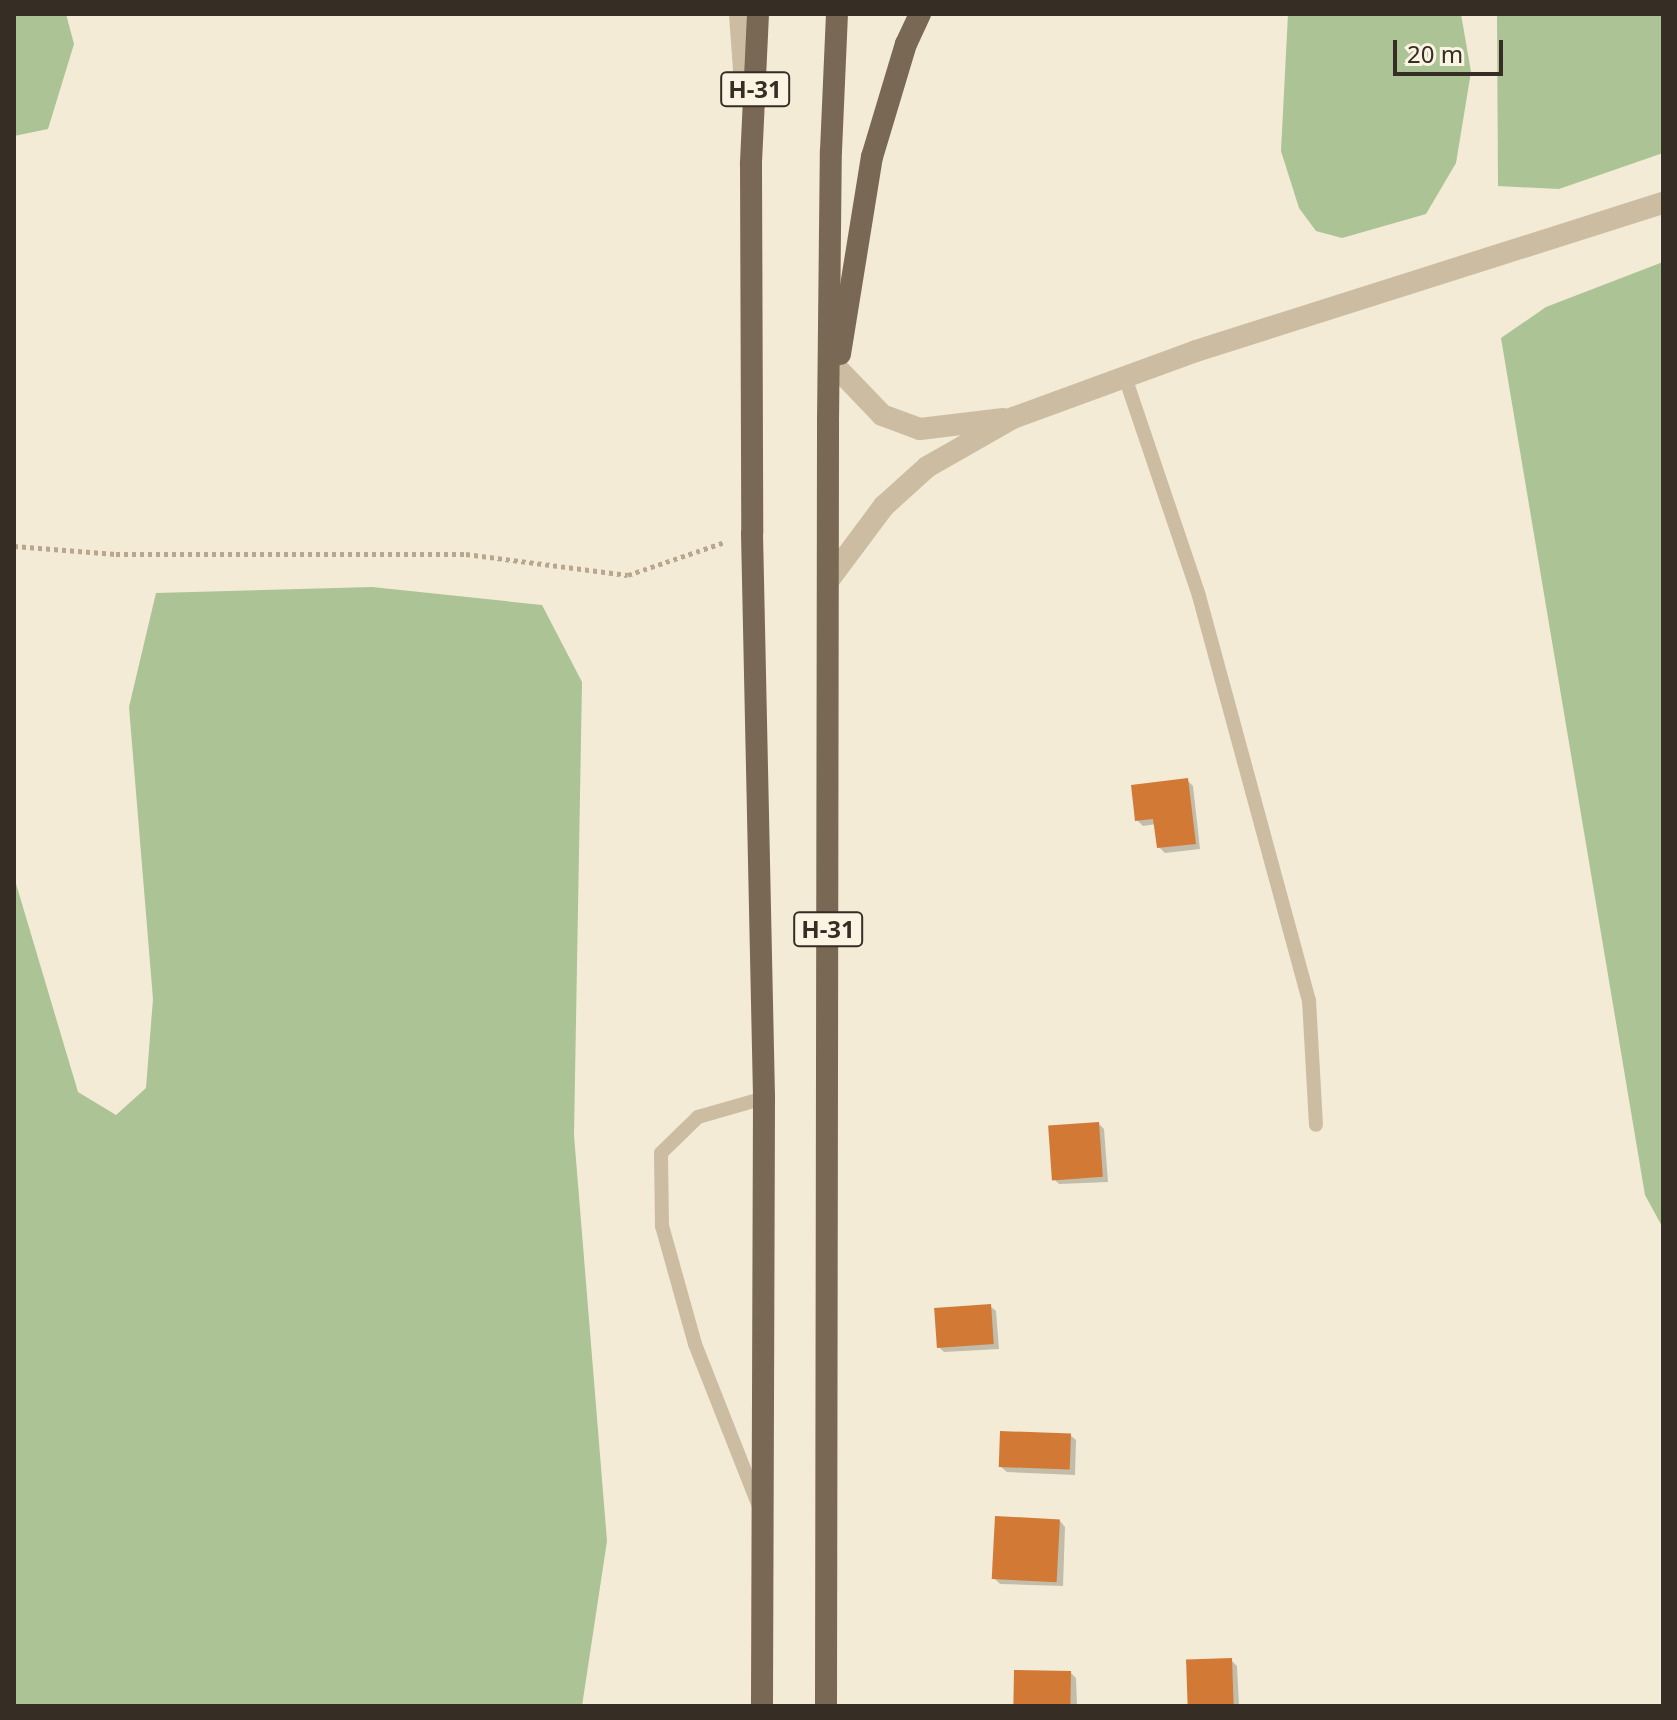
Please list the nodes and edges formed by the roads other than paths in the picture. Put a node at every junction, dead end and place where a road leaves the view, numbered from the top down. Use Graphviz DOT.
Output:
graph roads {
  1 [pos="740,14"];
  2 [pos="758,14"];
  3 [pos="837,14"];
  4 [pos="920,14"];
  5 [pos="751,165"];
  6 [pos="1663,203"];
  7 [pos="837,368"];
  8 [pos="1125,377"];
  9 [pos="1013,418"];
  10 [pos="828,422"];
  11 [pos="828,581"];
  12 [pos="764,1098"];
  13 [pos="1316,1125"];
  14 [pos="762,1514"];
  15 [pos="762,1706"];
  16 [pos="826,1706"];
  1 -- 5 [label="street"];
  2 -- 5 [label="main road, Н-31"];
  3 -- 10 [label="main road, Н-31"];
  4 -- 7 [label="main road"];
  5 -- 12 [label="main road, Н-31"];
  6 -- 8 [label="street"];
  7 -- 9 [label="street"];
  7 -- 10 [label="main road"];
  8 -- 9 [label="street"];
  8 -- 13 [label="lane"];
  9 -- 11 [label="street"];
  10 -- 11 [label="main road, Н-31"];
  11 -- 16 [label="main road, Н-31"];
  12 -- 14 [label="main road, Н-31"];
  12 -- 14 [label="lane"];
  14 -- 15 [label="main road, Н-31"];
}
